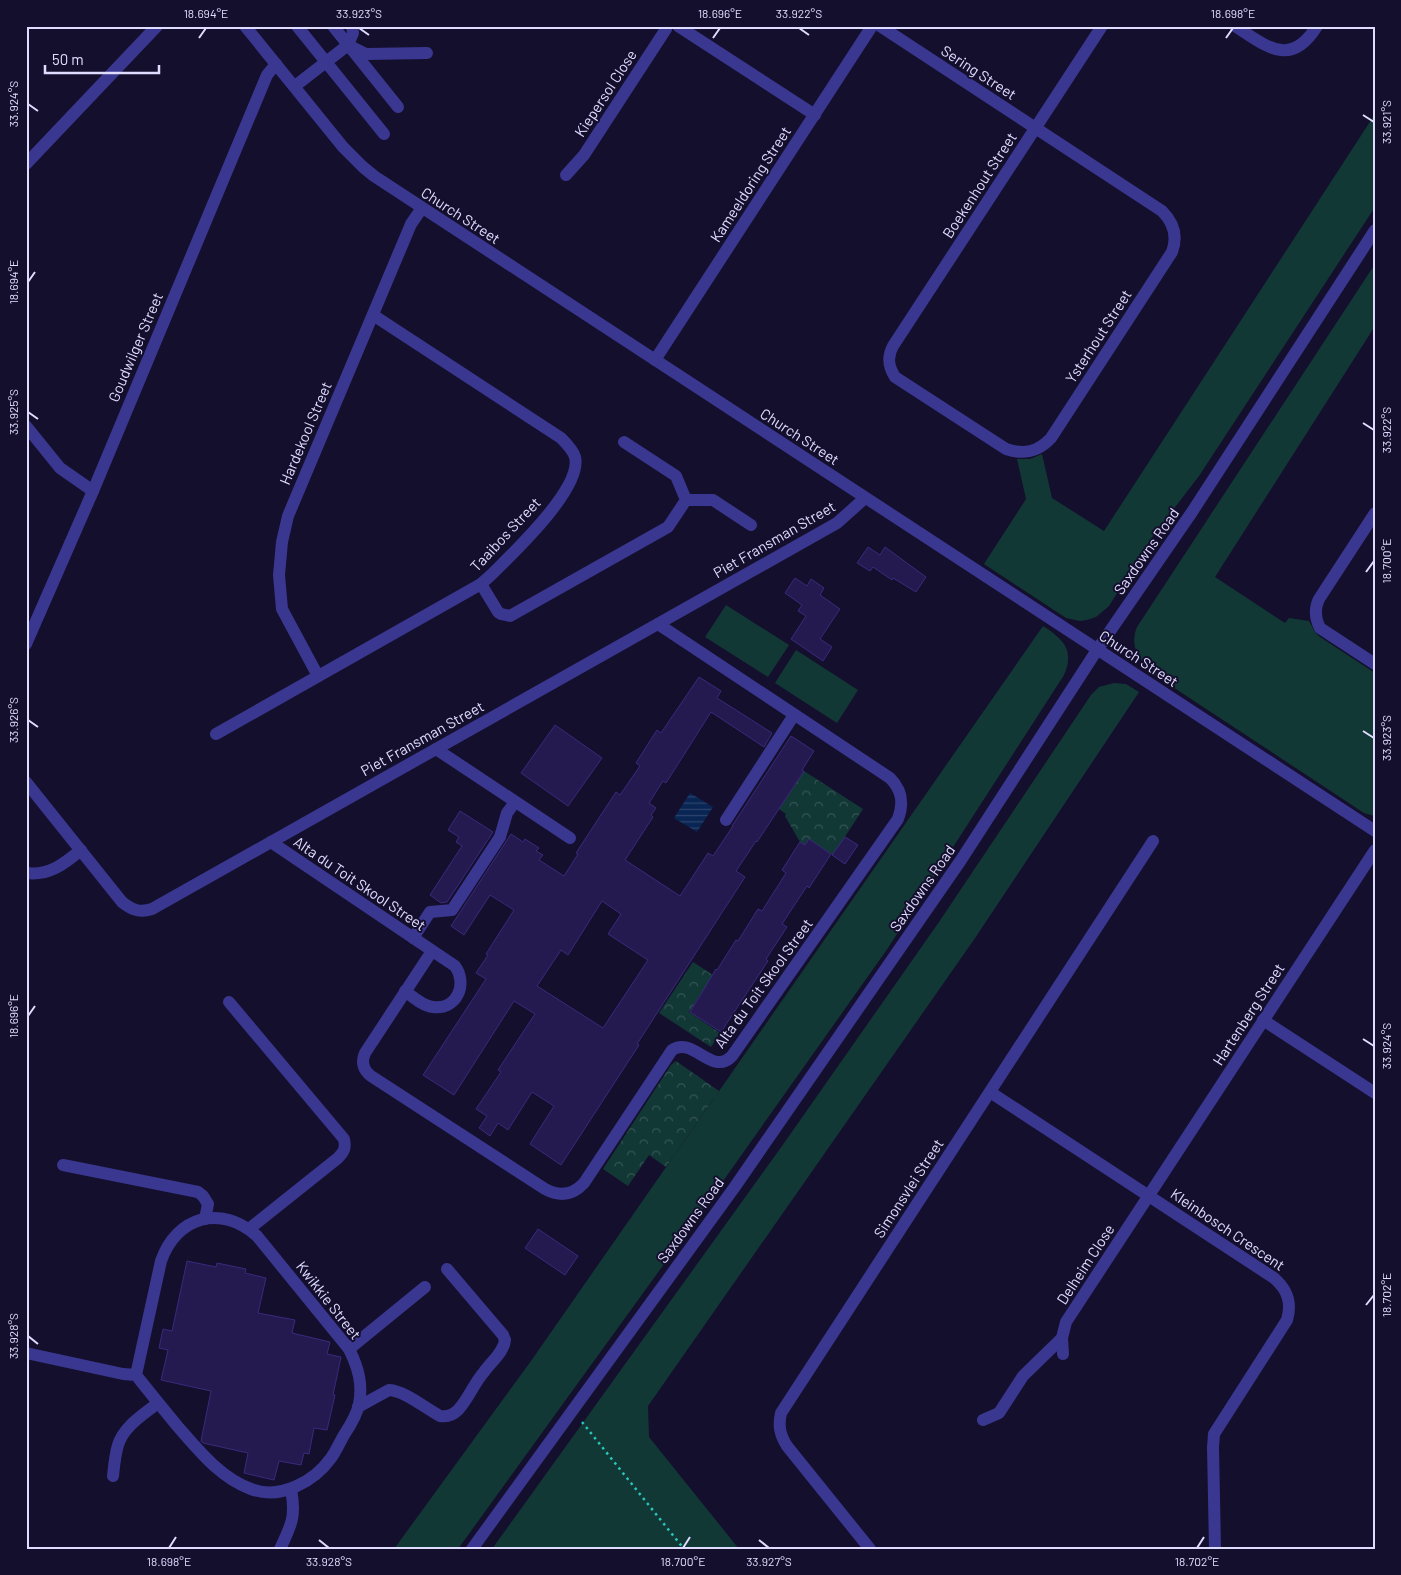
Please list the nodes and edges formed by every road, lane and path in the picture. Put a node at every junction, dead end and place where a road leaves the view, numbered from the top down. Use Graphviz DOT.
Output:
graph roads {
  1 [pos="157,26"];
  2 [pos="245,26"];
  3 [pos="297,26"];
  4 [pos="333,26"];
  5 [pos="352,26"];
  6 [pos="666,26"];
  7 [pos="678,26"];
  8 [pos="872,26"];
  9 [pos="880,26"];
  10 [pos="1102,26"];
  11 [pos="1235,26"];
  12 [pos="1317,26"];
  13 [pos="348,44"];
  14 [pos="427,53"];
  15 [pos="326,62"];
  16 [pos="276,64"];
  17 [pos="295,86"];
  18 [pos="398,107"];
  19 [pos="815,115"];
  20 [pos="1036,128"];
  21 [pos="384,134"];
  22 [pos="26,164"];
  23 [pos="566,175"];
  24 [pos="422,208"];
  25 [pos="1375,230"];
  26 [pos="372,315"];
  27 [pos="655,360"];
  28 [pos="889,364"];
  29 [pos="26,426"];
  30 [pos="624,442"];
  31 [pos="93,491"];
  32 [pos="864,498"];
  33 [pos="686,500"];
  34 [pos="1375,513"];
  35 [pos="751,525"];
  36 [pos="481,584"];
  37 [pos="658,624"];
  38 [pos="26,644"];
  39 [pos="1097,650"];
  40 [pos="1375,664"];
  41 [pos="318,676"];
  42 [pos="794,714"];
  43 [pos="216,734"];
  44 [pos="436,749"];
  45 [pos="26,782"];
  46 [pos="515,802"];
  47 [pos="726,820"];
  48 [pos="1375,831"];
  49 [pos="570,838"];
  50 [pos="1153,841"];
  51 [pos="271,842"];
  52 [pos="81,850"];
  53 [pos="1375,850"];
  54 [pos="26,873"];
  55 [pos="413,938"];
  56 [pos="432,950"];
  57 [pos="405,991"];
  58 [pos="229,1002"];
  59 [pos="1263,1020"];
  60 [pos="990,1092"];
  61 [pos="1375,1093"];
  62 [pos="63,1165"];
  63 [pos="1148,1196"];
  64 [pos="205,1219"];
  65 [pos="249,1229"];
  66 [pos="447,1269"];
  67 [pos="425,1287"];
  68 [pos="1062,1338"];
  69 [pos="348,1349"];
  70 [pos="26,1353"];
  71 [pos="1063,1354"];
  72 [pos="136,1375"];
  73 [pos="158,1403"];
  74 [pos="358,1407"];
  75 [pos="573,1411"];
  76 [pos="983,1420"];
  77 [pos="113,1476"];
  78 [pos="291,1488"];
  79 [pos="280,1549"];
  80 [pos="472,1549"];
  81 [pos="684,1549"];
  82 [pos="870,1549"];
  83 [pos="1215,1549"];
  1 -- 22 [label="street"];
  2 -- 16 [label="street, Church Street"];
  3 -- 15 [label="street"];
  4 -- 13 [label="street"];
  5 -- 13 [label="street"];
  6 -- 23 [label="street, Kiepersol Close"];
  7 -- 19 [label="street"];
  8 -- 19 [label="street, Kameeldoring Street"];
  9 -- 20 [label="street, Sering Street"];
  10 -- 20 [label="street, Boekenhout Street"];
  11 -- 12 [label="street"];
  13 -- 14 [label="street"];
  13 -- 15 [label="street"];
  13 -- 18 [label="street"];
  15 -- 17 [label="street"];
  15 -- 21 [label="street"];
  16 -- 17 [label="street, Church Street"];
  16 -- 31 [label="street, Goudwilger Street"];
  17 -- 24 [label="street, Church Street"];
  19 -- 27 [label="street, Kameeldoring Street"];
  20 -- 28 [label="street, Boekenhout Street"];
  20 -- 28 [label="street, Ysterhout Street"];
  24 -- 26 [label="street, Hardekool Street"];
  24 -- 27 [label="street, Church Street"];
  25 -- 39 [label="street, Saxdowns Road"];
  26 -- 36 [label="street, Taaibos Street"];
  26 -- 41 [label="street, Hardekool Street"];
  27 -- 32 [label="street, Church Street"];
  29 -- 31 [label="street"];
  30 -- 33 [label="street"];
  31 -- 38 [label="street, Goudwilger Street"];
  32 -- 37 [label="street, Piet Fransman Street"];
  32 -- 39 [label="street, Church Street"];
  33 -- 35 [label="street"];
  33 -- 36 [label="street"];
  34 -- 40 [label="street"];
  36 -- 41 [label="street, Taaibos Street"];
  37 -- 42 [label="street, Alta du Toit Skool Street"];
  37 -- 44 [label="street, Piet Fransman Street"];
  39 -- 48 [label="street, Church Street"];
  39 -- 75 [label="street, Saxdowns Road"];
  41 -- 43 [label="street, Taaibos Street"];
  42 -- 47 [label="street"];
  42 -- 57 [label="street, Alta du Toit Skool Street"];
  44 -- 46 [label="street"];
  44 -- 51 [label="street, Piet Fransman Street"];
  45 -- 52 [label="street, Piet Fransman Street"];
  46 -- 49 [label="street"];
  46 -- 55 [label="street"];
  50 -- 60 [label="street, Simonsvlei Street"];
  51 -- 52 [label="street, Piet Fransman Street"];
  51 -- 55 [label="street, Alta du Toit Skool Street"];
  52 -- 54 [label="street"];
  53 -- 59 [label="street, Hartenberg Street"];
  55 -- 56 [label="street, Alta du Toit Skool Street"];
  56 -- 57 [label="street, Alta du Toit Skool Street"];
  56 -- 57 [label="street, Alta du Toit Skool Street"];
  58 -- 65 [label="street"];
  59 -- 61 [label="street"];
  59 -- 63 [label="street, Hartenberg Street"];
  60 -- 63 [label="street, Kleinbosch Crescent"];
  60 -- 82 [label="street, Simonsvlei Street"];
  62 -- 64 [label="street"];
  63 -- 68 [label="street, Delheim Close"];
  63 -- 83 [label="street, Kleinbosch Crescent"];
  64 -- 65 [label="street, Kwikkie Street"];
  64 -- 72 [label="street, Kwikkie Street"];
  65 -- 69 [label="street, Kwikkie Street"];
  66 -- 74 [label="street"];
  67 -- 69 [label="street"];
  68 -- 71 [label="street, Delheim Close"];
  68 -- 76 [label="street"];
  69 -- 74 [label="street, Kwikkie Street"];
  70 -- 72 [label="street"];
  72 -- 73 [label="street, Kwikkie Street"];
  73 -- 77 [label="street"];
  73 -- 78 [label="street, Kwikkie Street"];
  74 -- 78 [label="street, Kwikkie Street"];
  75 -- 80 [label="street, Saxdowns Road"];
  75 -- 81 [label="path"];
  78 -- 79 [label="street"];
}
